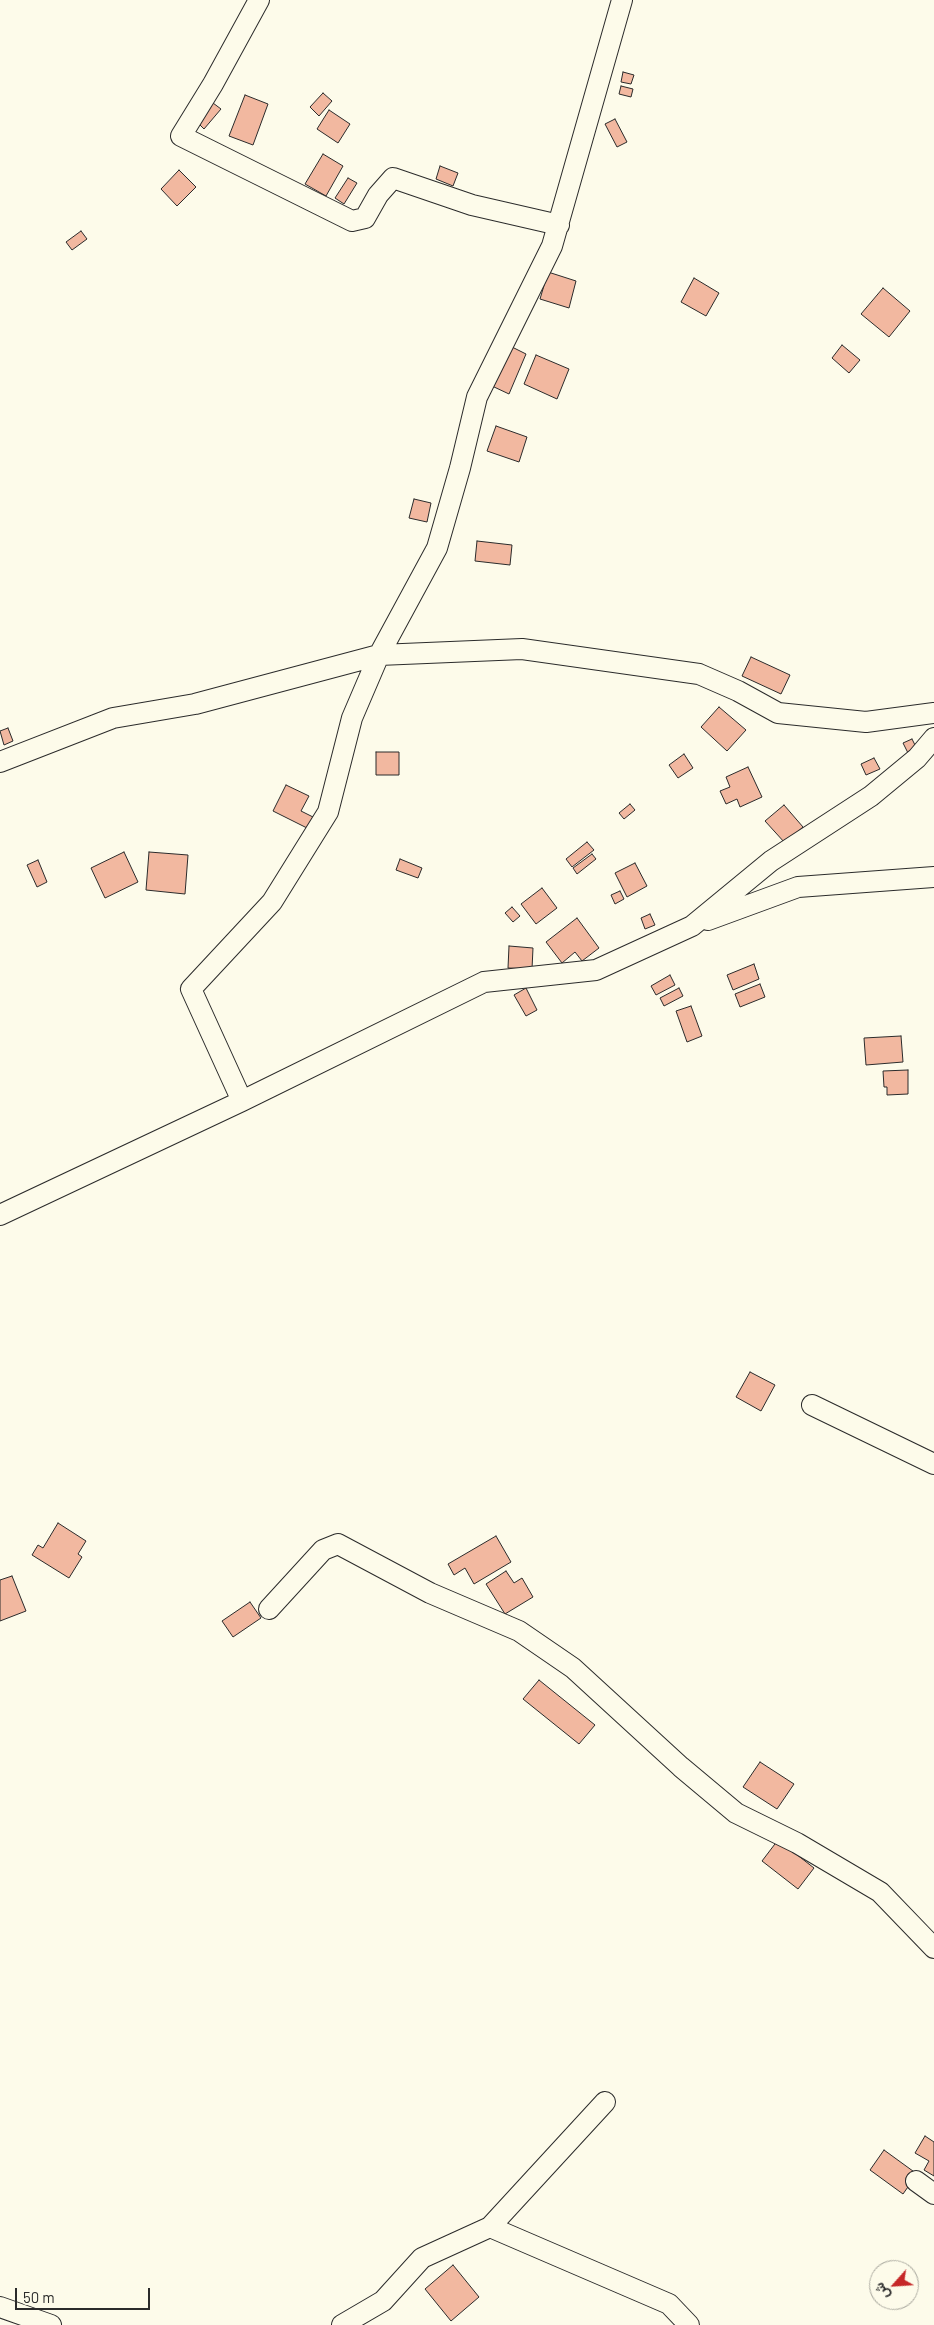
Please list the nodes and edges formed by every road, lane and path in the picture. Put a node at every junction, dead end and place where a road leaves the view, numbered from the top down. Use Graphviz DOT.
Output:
graph roads {
  1 [pos="259,0"];
  2 [pos="622,0"];
  3 [pos="559,224"];
  4 [pos="379,655"];
  5 [pos="934,713"];
  6 [pos="934,738"];
  7 [pos="0,762"];
  8 [pos="934,877"];
  9 [pos="692,926"];
  10 [pos="242,1101"];
  11 [pos="0,1215"];
  12 [pos="812,1405"];
  13 [pos="934,1464"];
  14 [pos="269,1609"];
  15 [pos="934,1948"];
  16 [pos="605,2102"];
  17 [pos="916,2181"];
  18 [pos="934,2194"];
  19 [pos="490,2227"];
  20 [pos="0,2307"];
  21 [pos="51,2325"];
  22 [pos="342,2325"];
  23 [pos="689,2325"];
  1 -- 3 [label="street"];
  2 -- 3 [label="street"];
  3 -- 4 [label="street"];
  4 -- 5 [label="street"];
  4 -- 7 [label="street"];
  4 -- 10 [label="street"];
  6 -- 9 [label="street"];
  8 -- 9 [label="street"];
  9 -- 10 [label="street"];
  10 -- 11 [label="street"];
  12 -- 13 [label="street"];
  14 -- 15 [label="street"];
  16 -- 19 [label="street"];
  17 -- 18 [label="street"];
  19 -- 22 [label="street"];
  19 -- 23 [label="street"];
  20 -- 21 [label="street"];
}
